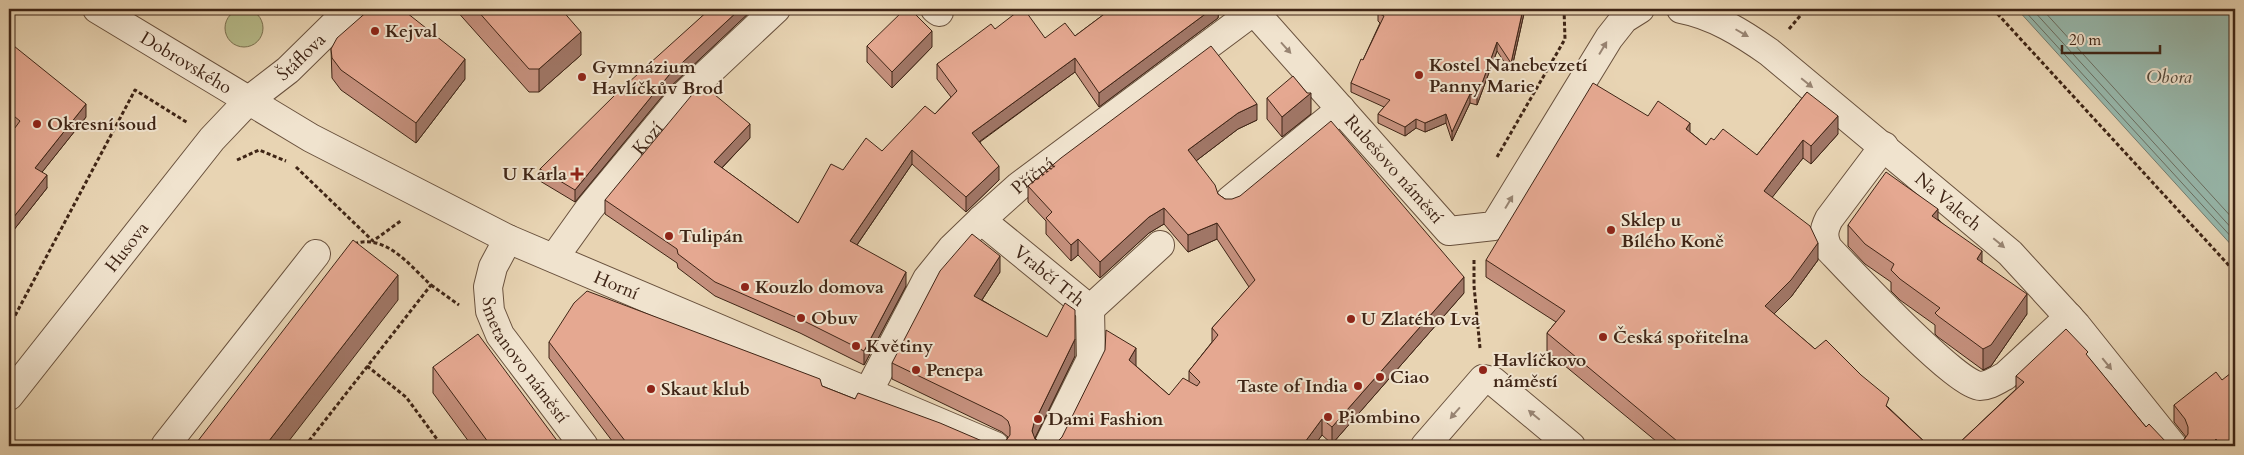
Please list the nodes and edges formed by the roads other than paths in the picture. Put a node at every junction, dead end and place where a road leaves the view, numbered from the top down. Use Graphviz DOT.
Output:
graph roads {
  1 [pos="97,9"];
  2 [pos="350,9"];
  3 [pos="776,9"];
  4 [pos="1640,9"];
  5 [pos="1681,9"];
  6 [pos="1253,10"];
  7 [pos="129,19"];
  8 [pos="249,100"];
  9 [pos="1341,109"];
  10 [pos="1884,146"];
  11 [pos="1230,200"];
  12 [pos="981,220"];
  13 [pos="508,239"];
  14 [pos="1160,245"];
  15 [pos="316,254"];
  16 [pos="554,258"];
  17 [pos="1090,309"];
  18 [pos="2069,317"];
  19 [pos="868,392"];
  20 [pos="9,396"];
  21 [pos="165,446"];
  22 [pos="584,446"];
  23 [pos="995,446"];
  24 [pos="1048,446"];
  25 [pos="1425,446"];
  26 [pos="1572,446"];
  27 [pos="2174,446"];
  1 -- 7 [label="street, Dobrovského"];
  2 -- 8 [label="street, Štáflova"];
  3 -- 16 [label="street, Kozí"];
  9 -- 4 [label="street, Rubešovo náměstí, one-way"];
  5 -- 10 [label="street, Na Valech, one-way"];
  6 -- 9 [label="street, Rubešovo náměstí, one-way"];
  6 -- 12 [label="street, Příčná"];
  7 -- 8 [label="street, Dobrovského"];
  8 -- 13 [label="street, Horní"];
  8 -- 20 [label="street, Husova"];
  9 -- 11 [label="street"];
  10 -- 18 [label="street, Na Valech, one-way"];
  10 -- 18 [label="street"];
  12 -- 17 [label="street, Vrabčí Trh"];
  12 -- 19 [label="street, Příčná"];
  13 -- 16 [label="street, Horní"];
  13 -- 22 [label="street, Smetanovo náměstí"];
  14 -- 17 [label="street, Vrabčí Trh"];
  15 -- 21 [label="street"];
  16 -- 19 [label="street, Horní"];
  17 -- 24 [label="street"];
  18 -- 27 [label="street, Na Valech, one-way"];
  19 -- 23 [label="street, Horní"];
  26 -- 25 [label="street, one-way"];
}
